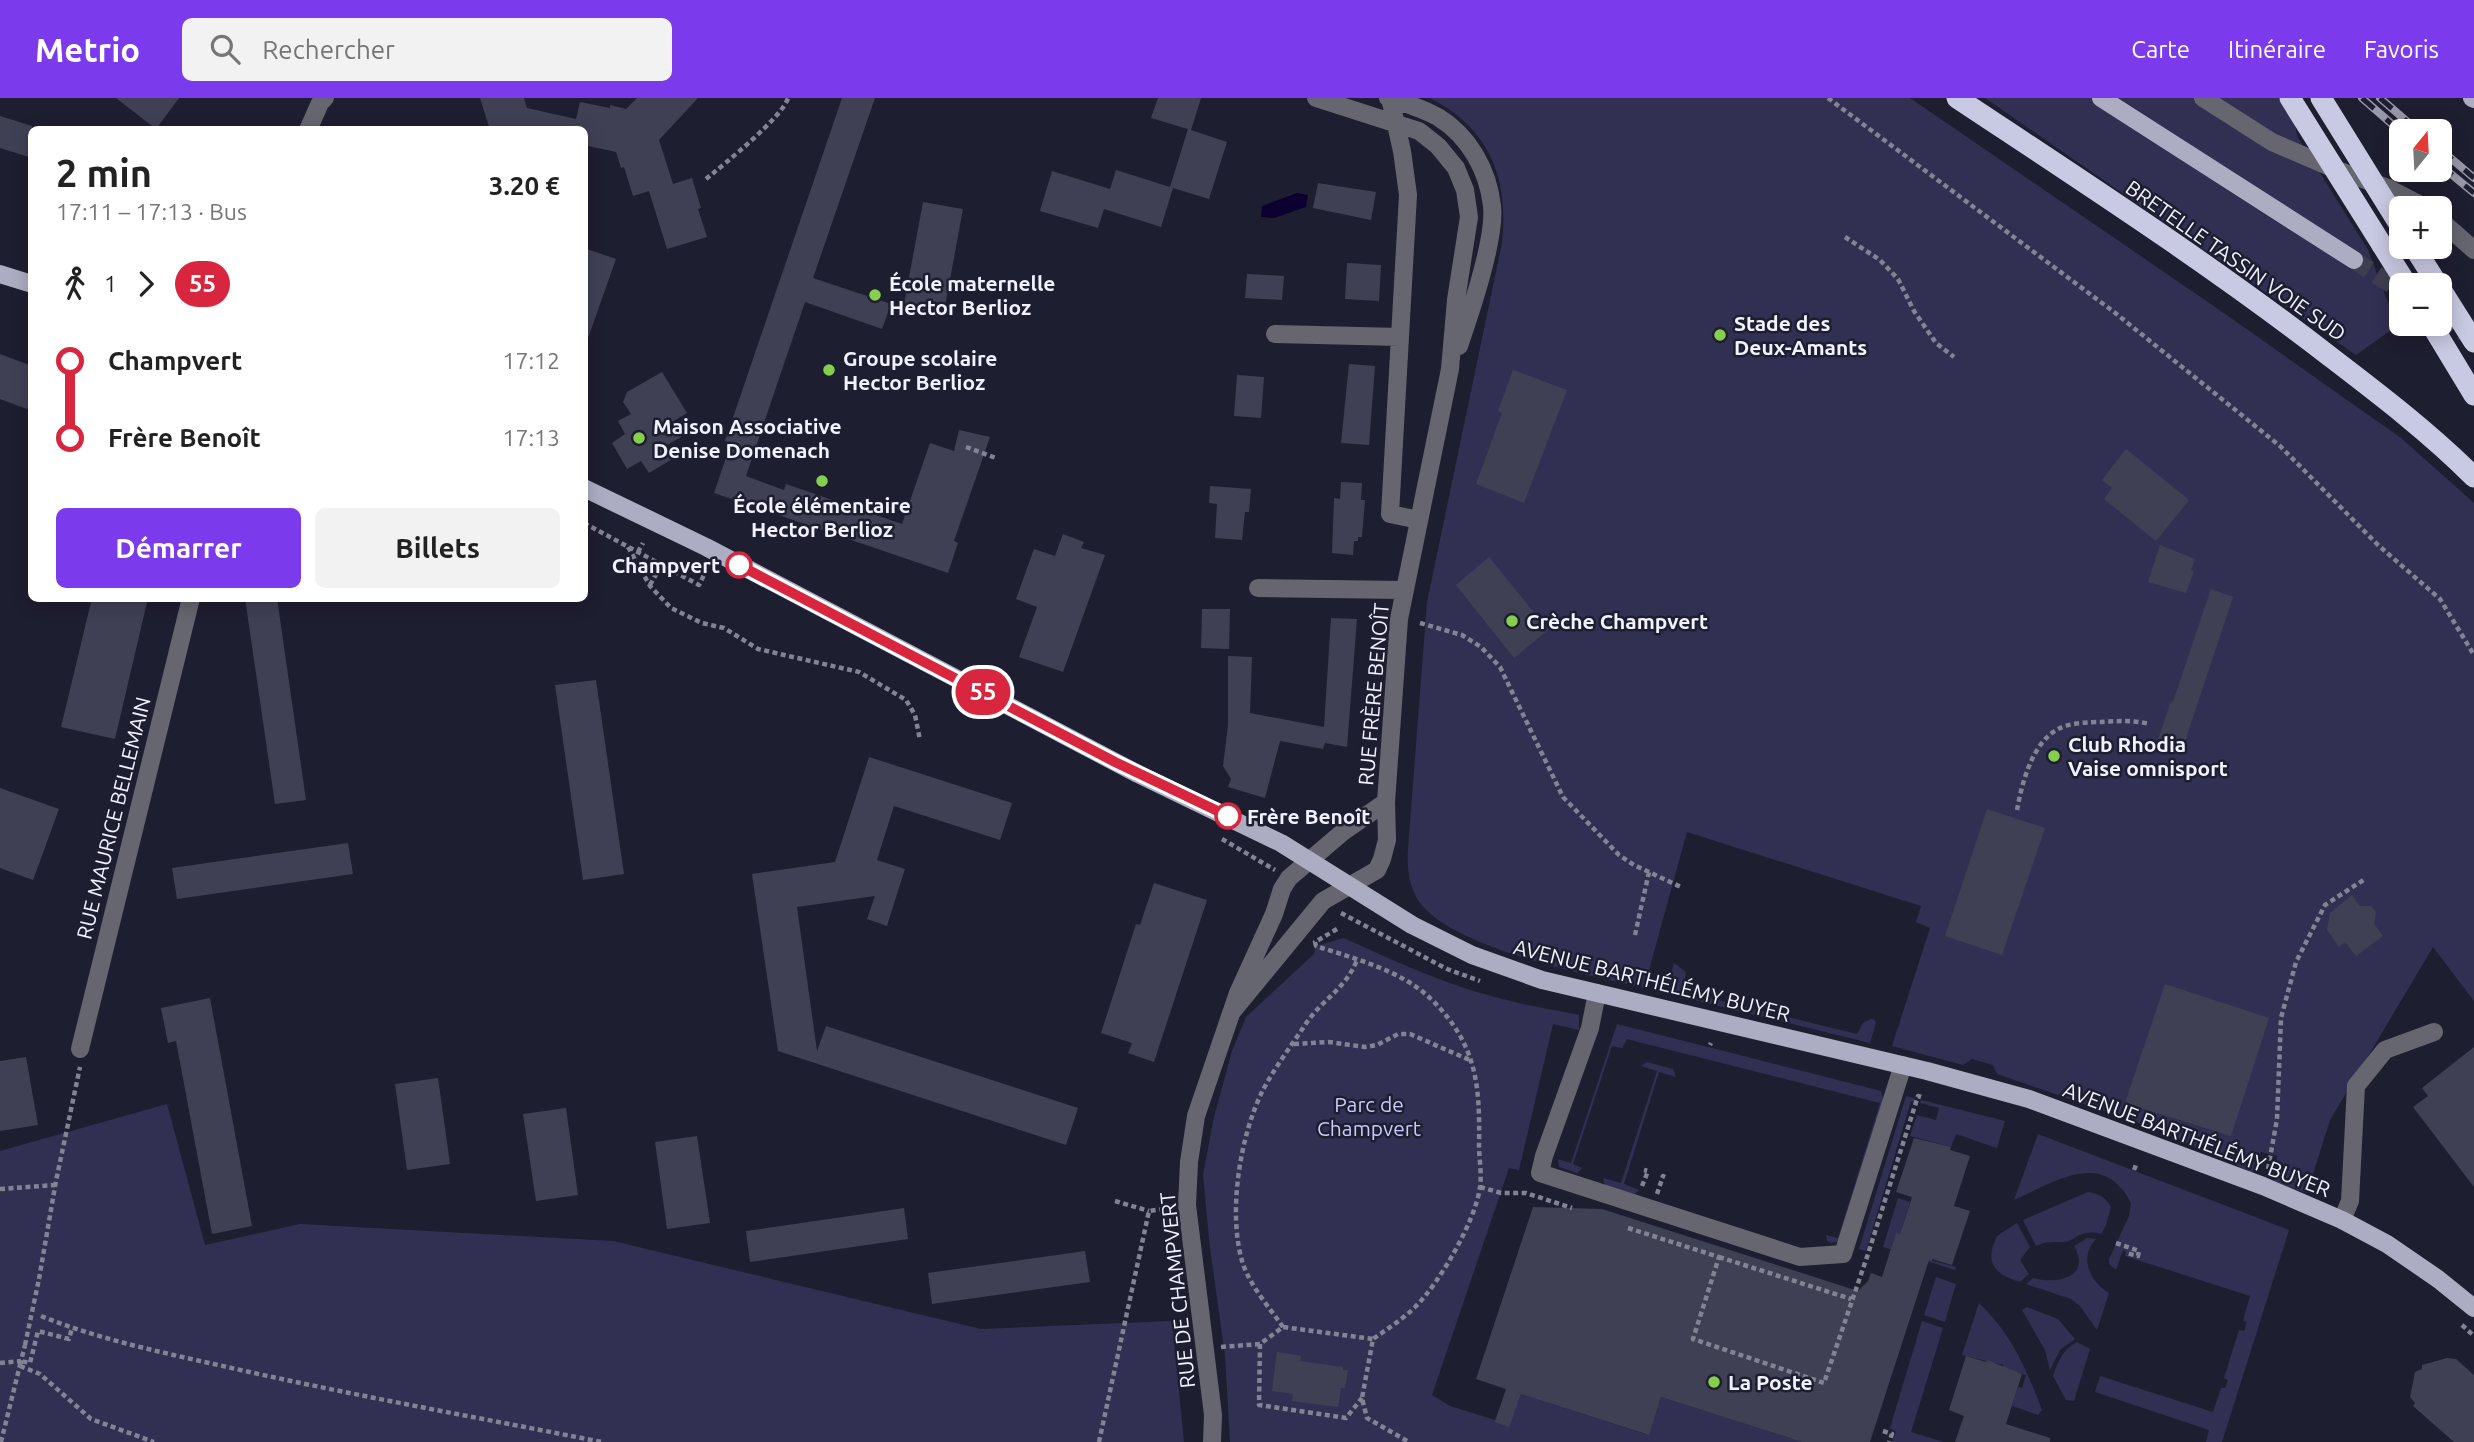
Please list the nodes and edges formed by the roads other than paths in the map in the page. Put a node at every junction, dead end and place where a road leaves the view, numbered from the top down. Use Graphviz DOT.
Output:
graph roads {
  1 [pos="1316,98"];
  2 [pos="1389,98"];
  3 [pos="1957,98"];
  4 [pos="2101,98"];
  5 [pos="2203,98"];
  6 [pos="2290,98"];
  7 [pos="2321,98"];
  8 [pos="319,100"];
  9 [pos="1395,122"];
  10 [pos="309,126"];
  11 [pos="2403,196"];
  12 [pos="2389,208"];
  13 [pos="2452,231"];
  14 [pos="2474,250"];
  15 [pos="2354,260"];
  16 [pos="2400,273"];
  17 [pos="0,274"];
  18 [pos="28,283"];
  19 [pos="2452,307"];
  20 [pos="1275,334"];
  21 [pos="2438,336"];
  22 [pos="1400,337"];
  23 [pos="2474,342"];
  24 [pos="1450,369"];
  25 [pos="2474,395"];
  26 [pos="2474,477"];
  27 [pos="588,490"];
  28 [pos="1419,520"];
  29 [pos="1258,588"];
  30 [pos="1404,590"];
  31 [pos="190,602"];
  32 [pos="1386,803"];
  33 [pos="1311,860"];
  34 [pos="1350,885"];
  35 [pos="1597,993"];
  36 [pos="1231,1013"];
  37 [pos="2434,1032"];
  38 [pos="80,1049"];
  39 [pos="1903,1065"];
  40 [pos="2342,1220"];
  41 [pos="2474,1308"];
  42 [pos="1212,1442"];
  1 -- 9 [label="street"];
  2 -- 9 [label="street, RUE FRÈRE BENOÎT"];
  2 -- 24 [label="street, RUE FRÈRE BENOÎT"];
  3 -- 26 [label="highway, BRETELLE TASSIN VOIE SUD"];
  4 -- 15 [label="main road"];
  5 -- 11 [label="street"];
  6 -- 16 [label="highway, bridge"];
  7 -- 12 [label="highway, bridge"];
  8 -- 10 [label="street"];
  9 -- 22 [label="street, RUE FRÈRE BENOÎT"];
  9 -- 24 [label="street, RUE FRÈRE BENOÎT"];
  13 -- 14 [label="street"];
  17 -- 18 [label="main road"];
  19 -- 23 [label="highway"];
  20 -- 22 [label="street"];
  21 -- 25 [label="highway"];
  22 -- 28 [label="street, RUE FRÈRE BENOÎT"];
  24 -- 28 [label="street, RUE FRÈRE BENOÎT"];
  27 -- 33 [label="main road, AVENUE BARTHÉLÉMY BUYER"];
  28 -- 30 [label="street, RUE FRÈRE BENOÎT"];
  29 -- 30 [label="street, RUE FRÈRE BENOÎT"];
  30 -- 32 [label="street, RUE FRÈRE BENOÎT"];
  31 -- 38 [label="street, RUE MAURICE BELLEMAIN"];
  32 -- 33 [label="street, RUE DE CHAMPVERT"];
  32 -- 34 [label="street, RUE FRÈRE BENOÎT"];
  33 -- 34 [label="main road, AVENUE BARTHÉLÉMY BUYER"];
  33 -- 36 [label="street, RUE DE CHAMPVERT"];
  34 -- 35 [label="main road, AVENUE BARTHÉLÉMY BUYER"];
  34 -- 36 [label="street, RUE DE CHAMPVERT"];
  35 -- 39 [label="main road, AVENUE BARTHÉLÉMY BUYER"];
  35 -- 39 [label="street"];
  36 -- 42 [label="street, RUE DE CHAMPVERT"];
  37 -- 40 [label="street"];
  39 -- 40 [label="main road, AVENUE BARTHÉLÉMY BUYER"];
  40 -- 41 [label="main road, AVENUE BARTHÉLÉMY BUYER"];
}
